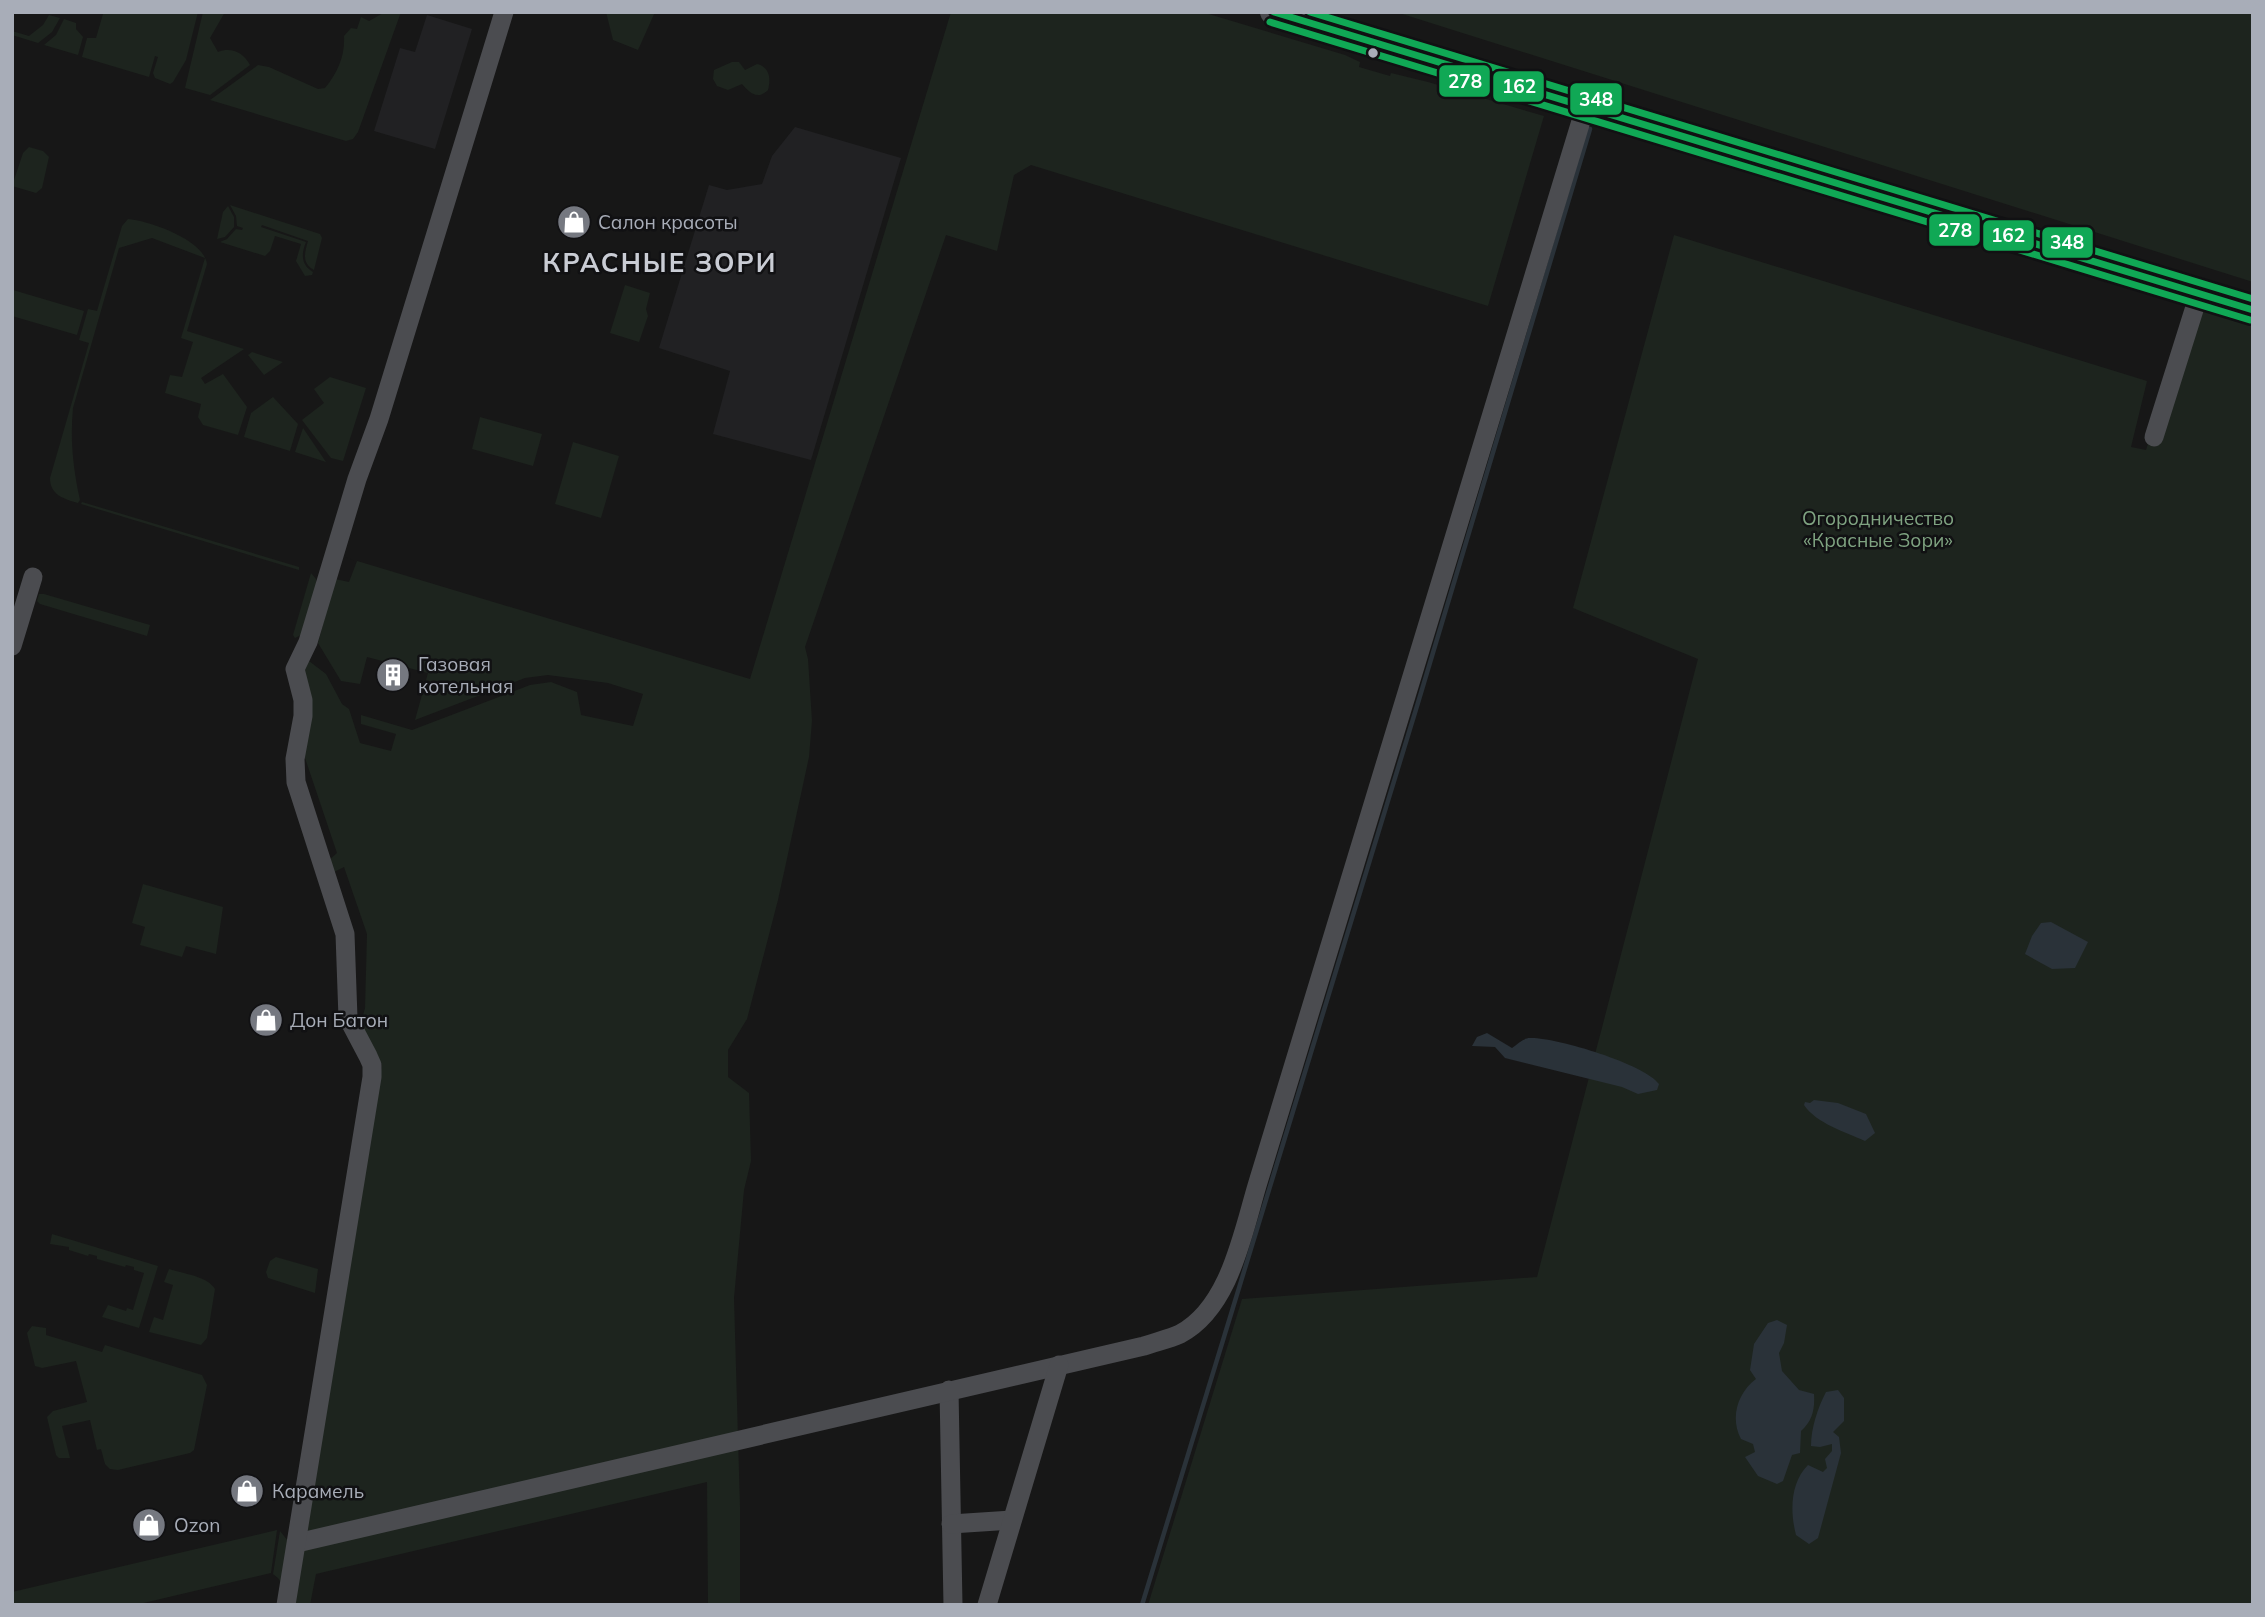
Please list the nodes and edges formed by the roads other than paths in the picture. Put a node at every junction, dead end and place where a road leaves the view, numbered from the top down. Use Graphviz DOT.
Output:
graph roads {
  1 [pos="504,12"];
  2 [pos="1273,12"];
  3 [pos="1585,108"];
  4 [pos="2199,294"];
  5 [pos="2253,310"];
  6 [pos="2154,437"];
  7 [pos="33,577"];
  8 [pos="12,646"];
  9 [pos="1059,1365"];
  10 [pos="948,1390"];
  11 [pos="1012,1520"];
  12 [pos="951,1524"];
  13 [pos="296,1543"];
  14 [pos="286,1605"];
  15 [pos="953,1605"];
  16 [pos="987,1605"];
  1 -- 13 [label="street"];
  2 -- 3 [label="main road"];
  3 -- 4 [label="main road"];
  3 -- 9 [label="street"];
  4 -- 5 [label="main road"];
  4 -- 6 [label="street"];
  7 -- 8 [label="street"];
  9 -- 10 [label="street"];
  9 -- 11 [label="street"];
  10 -- 12 [label="street"];
  10 -- 13 [label="street"];
  11 -- 12 [label="street"];
  11 -- 16 [label="street"];
  12 -- 15 [label="street"];
  13 -- 14 [label="street"];
}
